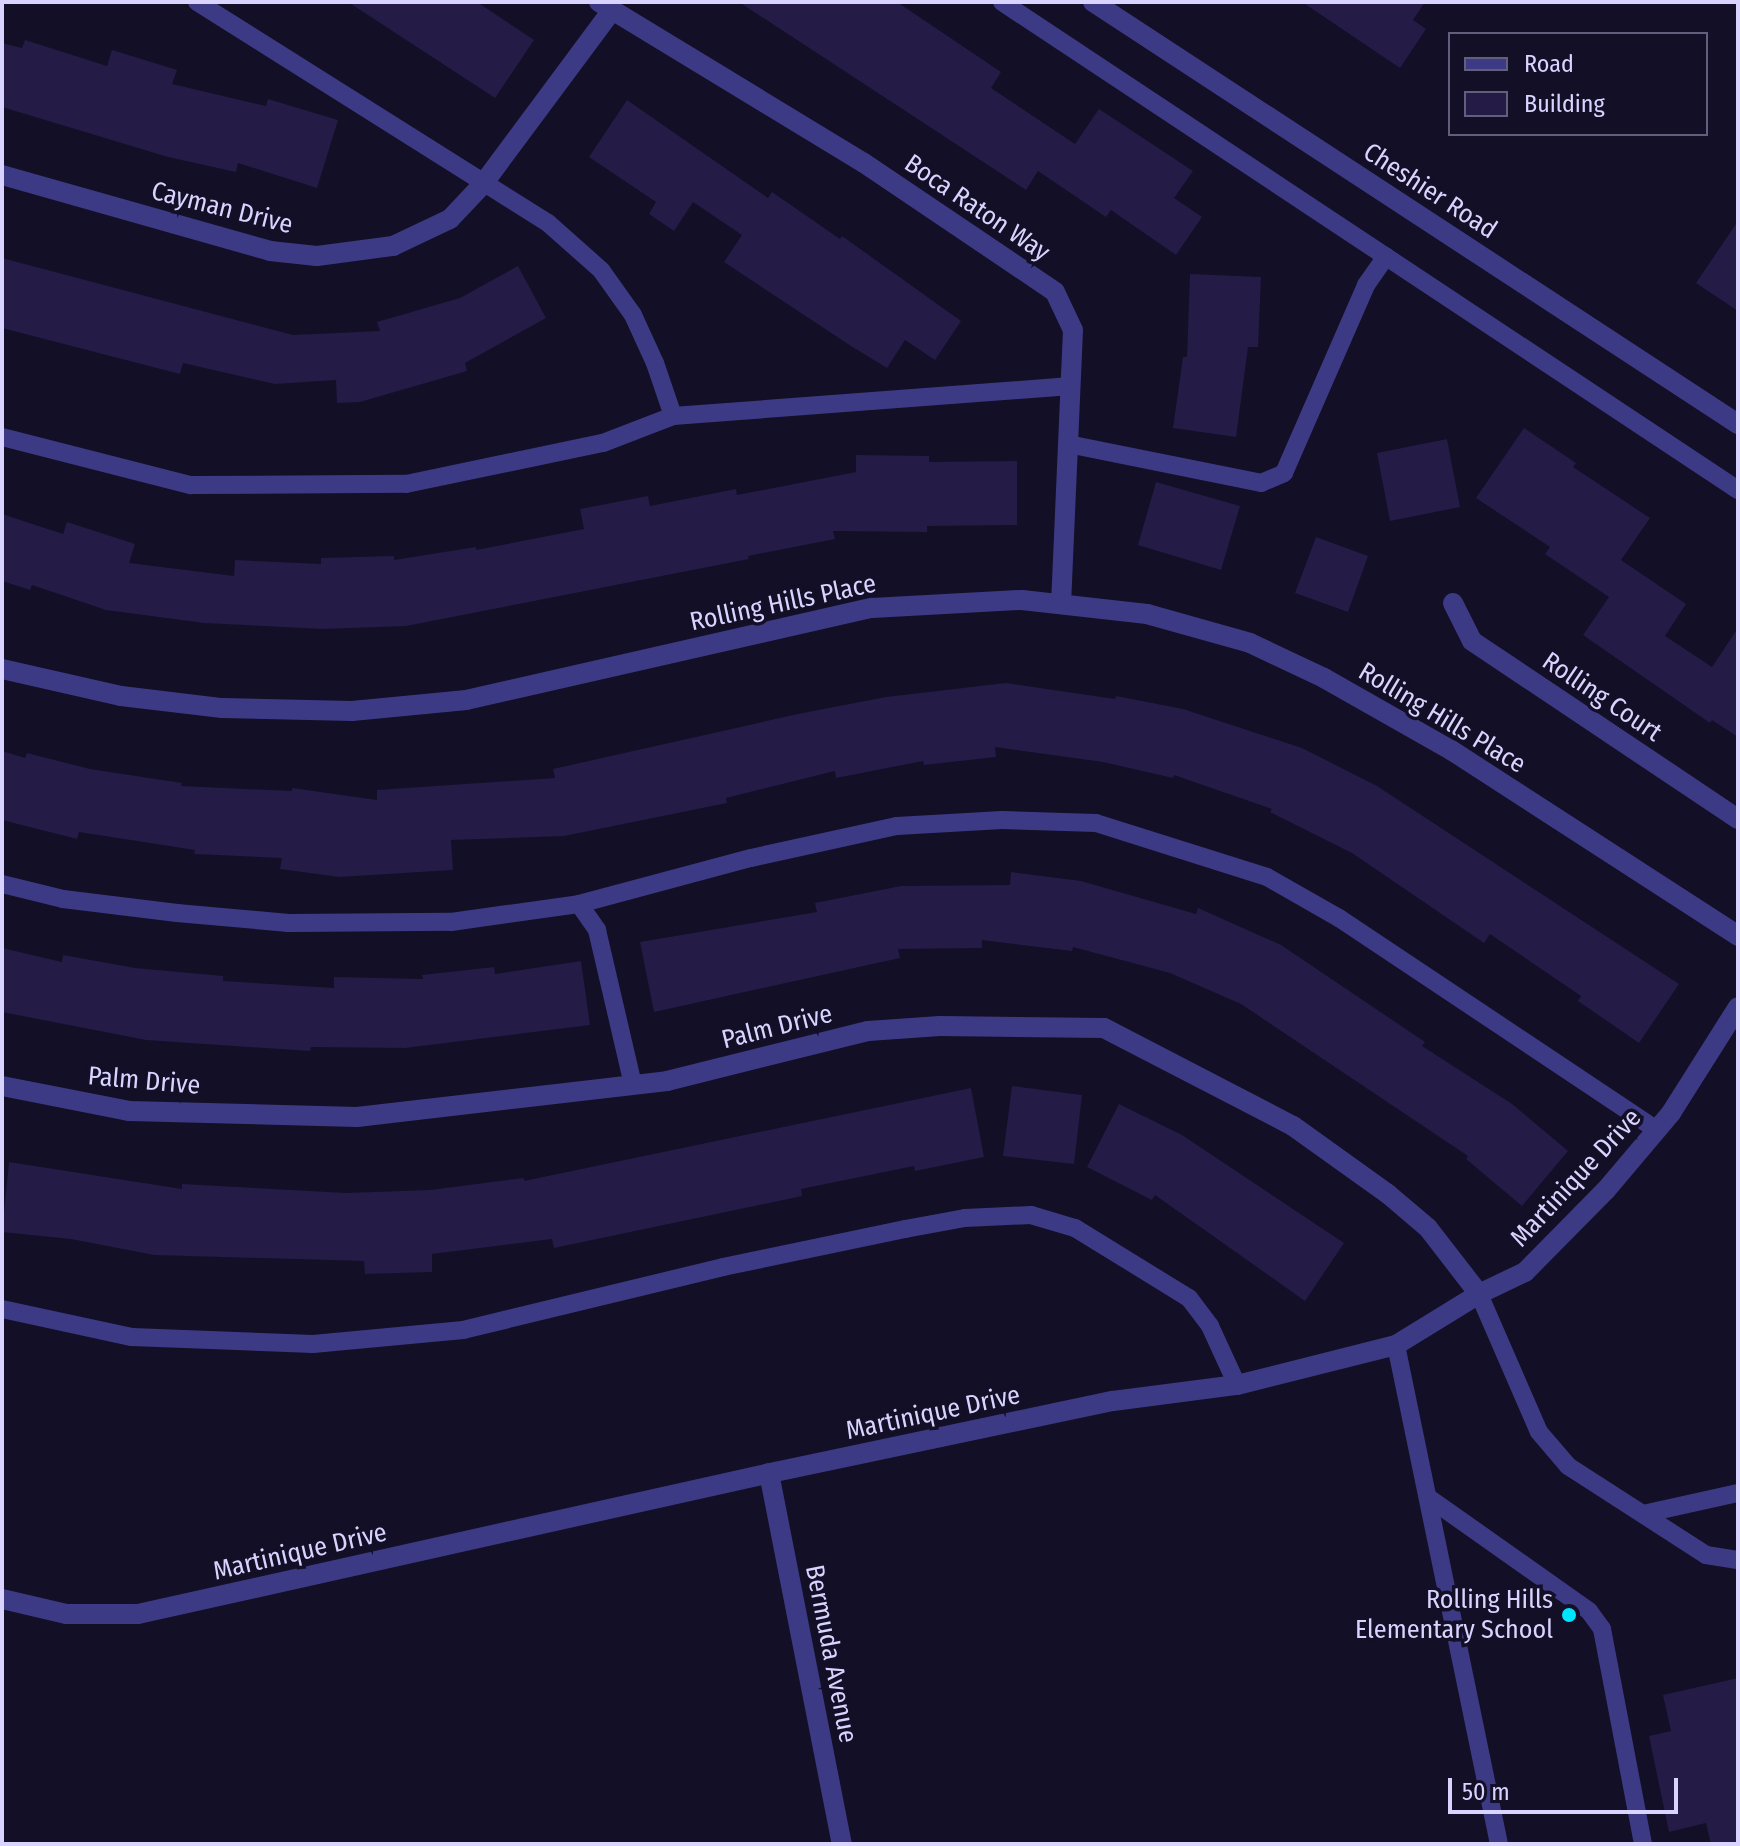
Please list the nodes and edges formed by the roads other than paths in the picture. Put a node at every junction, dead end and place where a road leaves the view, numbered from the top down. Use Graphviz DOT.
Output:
graph roads {
  1 [pos="197,2"];
  2 [pos="1002,2"];
  3 [pos="1093,2"];
  4 [pos="606,6"];
  5 [pos="2,175"];
  6 [pos="483,184"];
  7 [pos="1386,256"];
  8 [pos="1071,386"];
  9 [pos="673,416"];
  10 [pos="1738,424"];
  11 [pos="2,437"];
  12 [pos="1068,444"];
  13 [pos="1738,490"];
  14 [pos="1453,603"];
  15 [pos="1061,604"];
  16 [pos="2,669"];
  17 [pos="1738,819"];
  18 [pos="2,884"];
  19 [pos="579,904"];
  20 [pos="1738,936"];
  21 [pos="1738,1007"];
  22 [pos="633,1085"];
  23 [pos="2,1086"];
  24 [pos="1657,1130"];
  25 [pos="1479,1294"];
  26 [pos="2,1309"];
  27 [pos="1396,1345"];
  28 [pos="1237,1385"];
  29 [pos="769,1473"];
  30 [pos="1738,1493"];
  31 [pos="1429,1498"];
  32 [pos="1643,1514"];
  33 [pos="1738,1560"];
  34 [pos="2,1599"];
  35 [pos="842,1844"];
  36 [pos="1499,1844"];
  37 [pos="1643,1844"];
  1 -- 6 [label="lane"];
  2 -- 7 [label="lane"];
  3 -- 10 [label="street, Cheshier Road"];
  4 -- 6 [label="street, Cayman Drive"];
  4 -- 8 [label="street, Boca Raton Way"];
  5 -- 6 [label="street, Cayman Drive"];
  6 -- 9 [label="lane"];
  7 -- 12 [label="lane"];
  7 -- 13 [label="lane"];
  8 -- 9 [label="lane"];
  8 -- 12 [label="street, Boca Raton Way"];
  9 -- 11 [label="lane"];
  12 -- 15 [label="street, Boca Raton Way"];
  14 -- 17 [label="street, Rolling Court"];
  15 -- 16 [label="street, Rolling Hills Place"];
  15 -- 20 [label="street, Rolling Hills Place"];
  18 -- 19 [label="lane"];
  19 -- 22 [label="lane"];
  19 -- 24 [label="lane"];
  21 -- 24 [label="street, Martinique Drive"];
  22 -- 23 [label="street, Palm Drive"];
  22 -- 25 [label="street, Palm Drive"];
  24 -- 25 [label="street, Martinique Drive"];
  25 -- 27 [label="street, Martinique Drive"];
  25 -- 32 [label="lane"];
  26 -- 28 [label="lane"];
  27 -- 28 [label="street, Martinique Drive"];
  27 -- 31 [label="lane"];
  28 -- 29 [label="street, Martinique Drive"];
  29 -- 34 [label="street, Martinique Drive"];
  29 -- 35 [label="street, Bermuda Avenue"];
  30 -- 32 [label="lane"];
  31 -- 36 [label="lane"];
  31 -- 37 [label="lane"];
  32 -- 33 [label="lane"];
}
